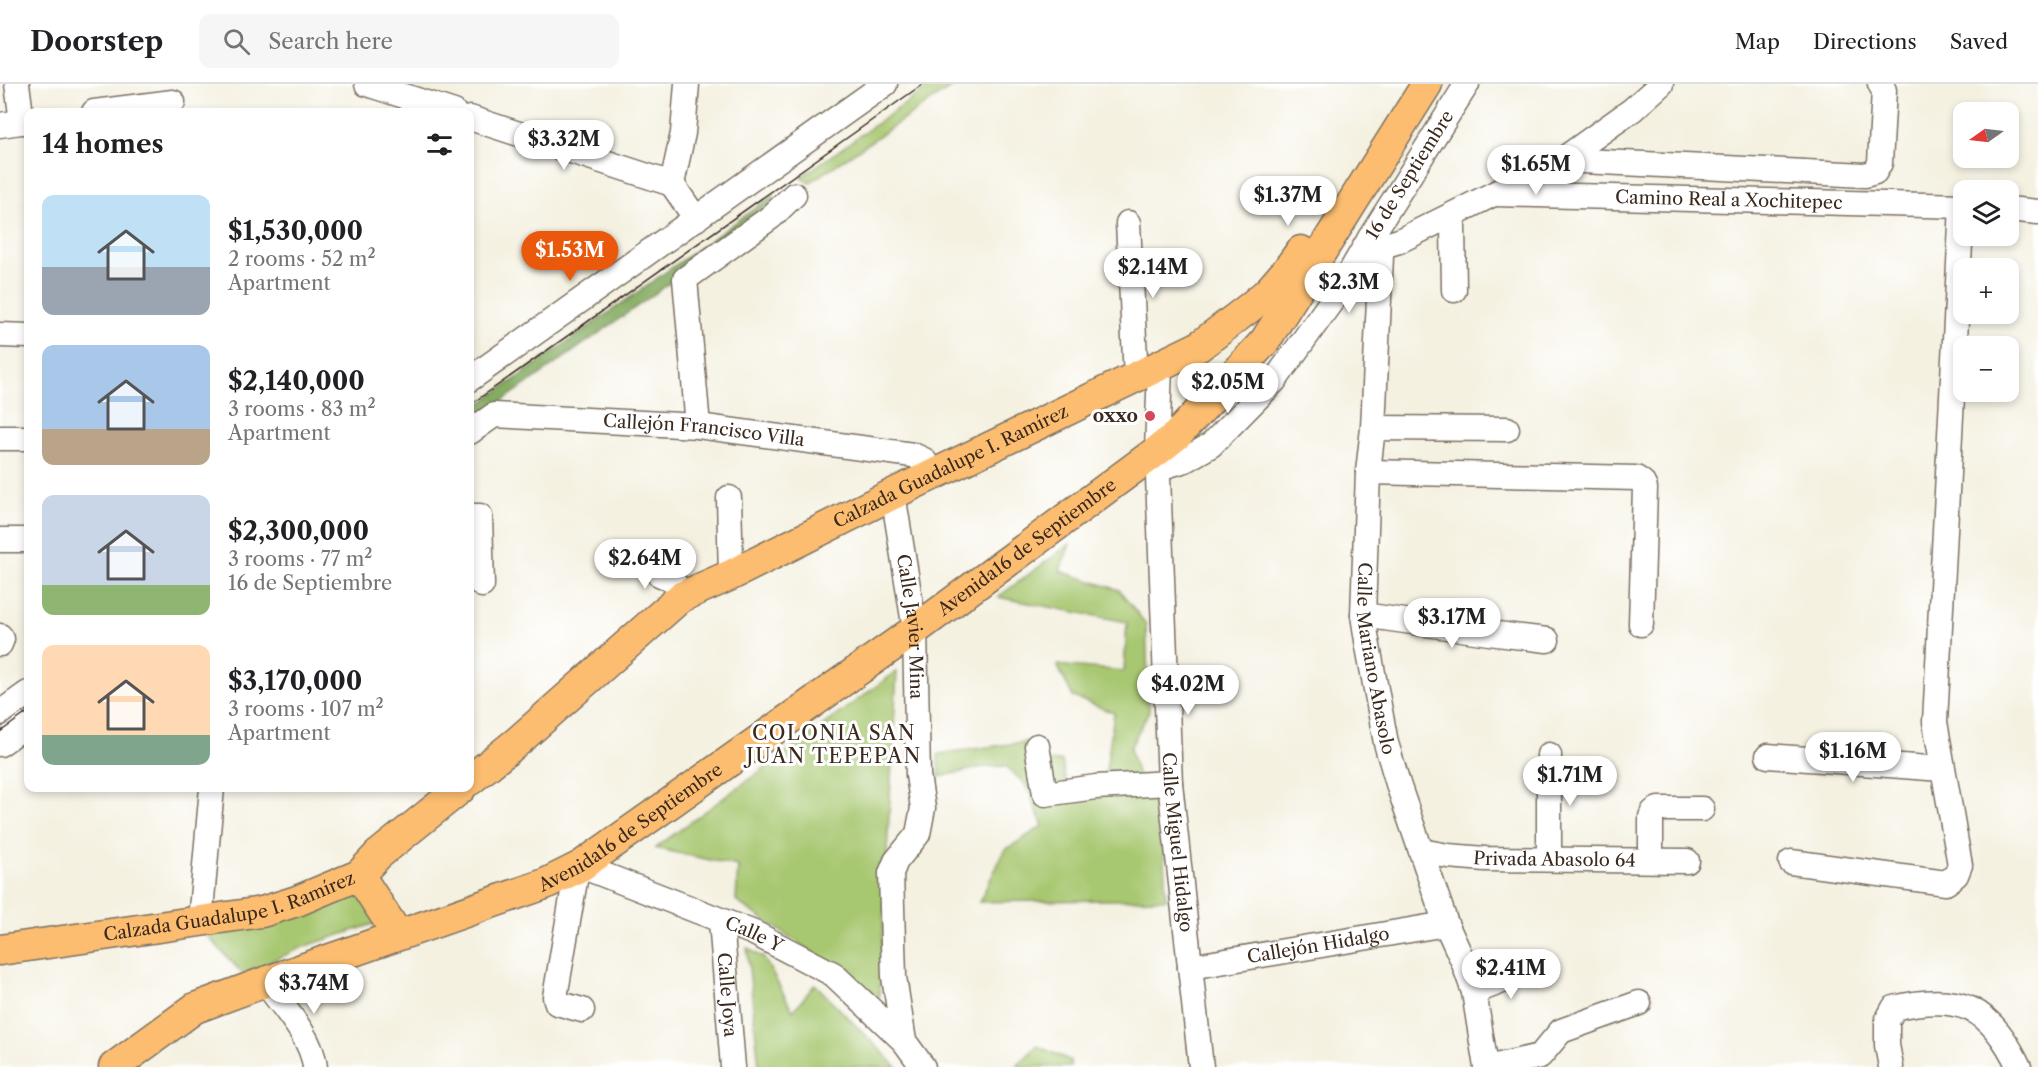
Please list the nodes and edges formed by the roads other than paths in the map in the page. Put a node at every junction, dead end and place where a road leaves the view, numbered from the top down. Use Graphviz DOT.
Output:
graph roads {
  1 [pos="16,84"];
  2 [pos="367,84"];
  3 [pos="687,84"];
  4 [pos="885,84"];
  5 [pos="1408,84"];
  6 [pos="1427,84"];
  7 [pos="1467,84"];
  8 [pos="1661,84"];
  9 [pos="1880,84"];
  10 [pos="172,100"];
  11 [pos="120,108"];
  12 [pos="442,108"];
  13 [pos="474,119"];
  14 [pos="17,123"];
  15 [pos="1562,160"];
  16 [pos="672,184"];
  17 [pos="1495,194"];
  18 [pos="794,195"];
  19 [pos="1953,206"];
  20 [pos="2019,210"];
  21 [pos="2038,212"];
  22 [pos="1451,216"];
  23 [pos="696,219"];
  24 [pos="1128,222"];
  25 [pos="1374,243"];
  26 [pos="1961,246"];
  27 [pos="1454,290"];
  28 [pos="0,335"];
  29 [pos="24,336"];
  30 [pos="1148,372"];
  31 [pos="474,376"];
  32 [pos="698,426"];
  33 [pos="474,429"];
  34 [pos="1372,429"];
  35 [pos="1507,429"];
  36 [pos="0,438"];
  37 [pos="24,438"];
  38 [pos="1158,460"];
  39 [pos="1368,472"];
  40 [pos="932,475"];
  41 [pos="893,494"];
  42 [pos="729,498"];
  43 [pos="474,516"];
  44 [pos="0,540"];
  45 [pos="24,540"];
  46 [pos="626,558"];
  47 [pos="731,575"];
  48 [pos="482,585"];
  49 [pos="681,597"];
  50 [pos="1364,615"];
  51 [pos="1641,624"];
  52 [pos="915,630"];
  53 [pos="0,636"];
  54 [pos="1547,640"];
  55 [pos="0,644"];
  56 [pos="24,696"];
  57 [pos="0,712"];
  58 [pos="24,727"];
  59 [pos="0,744"];
  60 [pos="1037,746"];
  61 [pos="1549,756"];
  62 [pos="1768,756"];
  63 [pos="1942,769"];
  64 [pos="474,777"];
  65 [pos="1170,783"];
  66 [pos="212,792"];
  67 [pos="456,792"];
  68 [pos="1702,809"];
  69 [pos="1421,851"];
  70 [pos="1549,859"];
  71 [pos="1652,860"];
  72 [pos="1687,861"];
  73 [pos="1791,862"];
  74 [pos="579,867"];
  75 [pos="359,875"];
  76 [pos="200,921"];
  77 [pos="721,921"];
  78 [pos="1446,924"];
  79 [pos="398,935"];
  80 [pos="0,950"];
  81 [pos="1190,967"];
  82 [pos="1533,969"];
  83 [pos="265,982"];
  84 [pos="1474,992"];
  85 [pos="1639,1003"];
  86 [pos="582,1010"];
  87 [pos="904,1041"];
  88 [pos="114,1067"];
  89 [pos="315,1067"];
  90 [pos="733,1067"];
  91 [pos="923,1067"];
  92 [pos="1201,1067"];
  93 [pos="1486,1067"];
  94 [pos="1492,1067"];
  95 [pos="1891,1067"];
  96 [pos="2019,1067"];
  1 -- 14 [label="street"];
  2 -- 12 [label="street"];
  3 -- 16 [label="street"];
  4 -- 23 [label="street"];
  5 -- 30 [label="main road, Calzada Guadalupe I. Ramírez"];
  6 -- 38 [label="main road"];
  7 -- 25 [label="street, 16 de Septiembre"];
  8 -- 15 [label="street"];
  9 -- 15 [label="street"];
  10 -- 11 [label="street"];
  13 -- 16 [label="street"];
  15 -- 17 [label="street"];
  16 -- 23 [label="street"];
  17 -- 19 [label="street, Camino Real a Xochitepec"];
  17 -- 22 [label="street"];
  18 -- 32 [label="street"];
  20 -- 21 [label="street"];
  22 -- 25 [label="street"];
  22 -- 27 [label="street"];
  23 -- 31 [label="street"];
  24 -- 30 [label="street, Calle Miguel Hidalgo"];
  25 -- 34 [label="street, Calle Mariano Abasolo"];
  25 -- 38 [label="street, 16 de Septiembre"];
  26 -- 63 [label="street"];
  28 -- 29 [label="street"];
  30 -- 38 [label="street, Calle Miguel Hidalgo"];
  30 -- 40 [label="main road, Calzada Guadalupe I. Ramírez"];
  32 -- 33 [label="street, Callejón Francisco Villa"];
  32 -- 40 [label="street, Callejón Francisco Villa"];
  34 -- 35 [label="street"];
  34 -- 39 [label="street, Calle Mariano Abasolo"];
  36 -- 37 [label="street"];
  38 -- 52 [label="main road, Avenida16 de Septiembre"];
  38 -- 65 [label="street, Calle Miguel Hidalgo"];
  39 -- 50 [label="street, Calle Mariano Abasolo"];
  39 -- 51 [label="street"];
  40 -- 41 [label="main road, Calzada Guadalupe I. Ramírez"];
  41 -- 47 [label="main road, Calzada Guadalupe I. Ramírez"];
  41 -- 52 [label="street, Calle Javier Mina"];
  42 -- 47 [label="street"];
  43 -- 48 [label="street"];
  44 -- 45 [label="street"];
  46 -- 49 [label="street"];
  47 -- 49 [label="main road, Calzada Guadalupe I. Ramírez"];
  49 -- 64 [label="main road, Calzada Guadalupe I. Ramírez"];
  50 -- 54 [label="street"];
  50 -- 69 [label="street, Calle Mariano Abasolo"];
  52 -- 74 [label="main road, Avenida16 de Septiembre"];
  52 -- 87 [label="street, Calle Javier Mina"];
  53 -- 55 [label="street"];
  56 -- 57 [label="street"];
  58 -- 59 [label="street"];
  60 -- 65 [label="street"];
  61 -- 70 [label="street"];
  62 -- 63 [label="street"];
  63 -- 73 [label="street"];
  65 -- 81 [label="street, Calle Miguel Hidalgo"];
  66 -- 76 [label="street"];
  67 -- 75 [label="main road, Calzada Guadalupe I. Ramírez"];
  68 -- 71 [label="street"];
  69 -- 70 [label="street, Privada Abasolo 64"];
  69 -- 78 [label="street, Calle Mariano Abasolo"];
  70 -- 71 [label="street, Privada Abasolo 64"];
  71 -- 72 [label="street, Privada Abasolo 64"];
  74 -- 77 [label="street, Calle Y"];
  74 -- 79 [label="main road, Avenida16 de Septiembre"];
  74 -- 86 [label="street"];
  75 -- 76 [label="main road, Calzada Guadalupe I. Ramírez"];
  75 -- 79 [label="main road"];
  76 -- 80 [label="main road, Calzada Guadalupe I. Ramírez"];
  77 -- 87 [label="street, Calle Y"];
  77 -- 90 [label="street, Calle Joya"];
  78 -- 81 [label="street, Callejón Hidalgo"];
  78 -- 84 [label="street, Calle Mariano Abasolo"];
  79 -- 83 [label="main road, Avenida16 de Septiembre"];
  81 -- 92 [label="street, Calle Miguel Hidalgo"];
  82 -- 84 [label="street"];
  83 -- 88 [label="main road, Avenida16 de Septiembre"];
  83 -- 89 [label="street"];
  84 -- 93 [label="street, Calle Mariano Abasolo"];
  85 -- 94 [label="street"];
  87 -- 91 [label="street, Calle Javier Mina"];
  95 -- 96 [label="street"];
}
